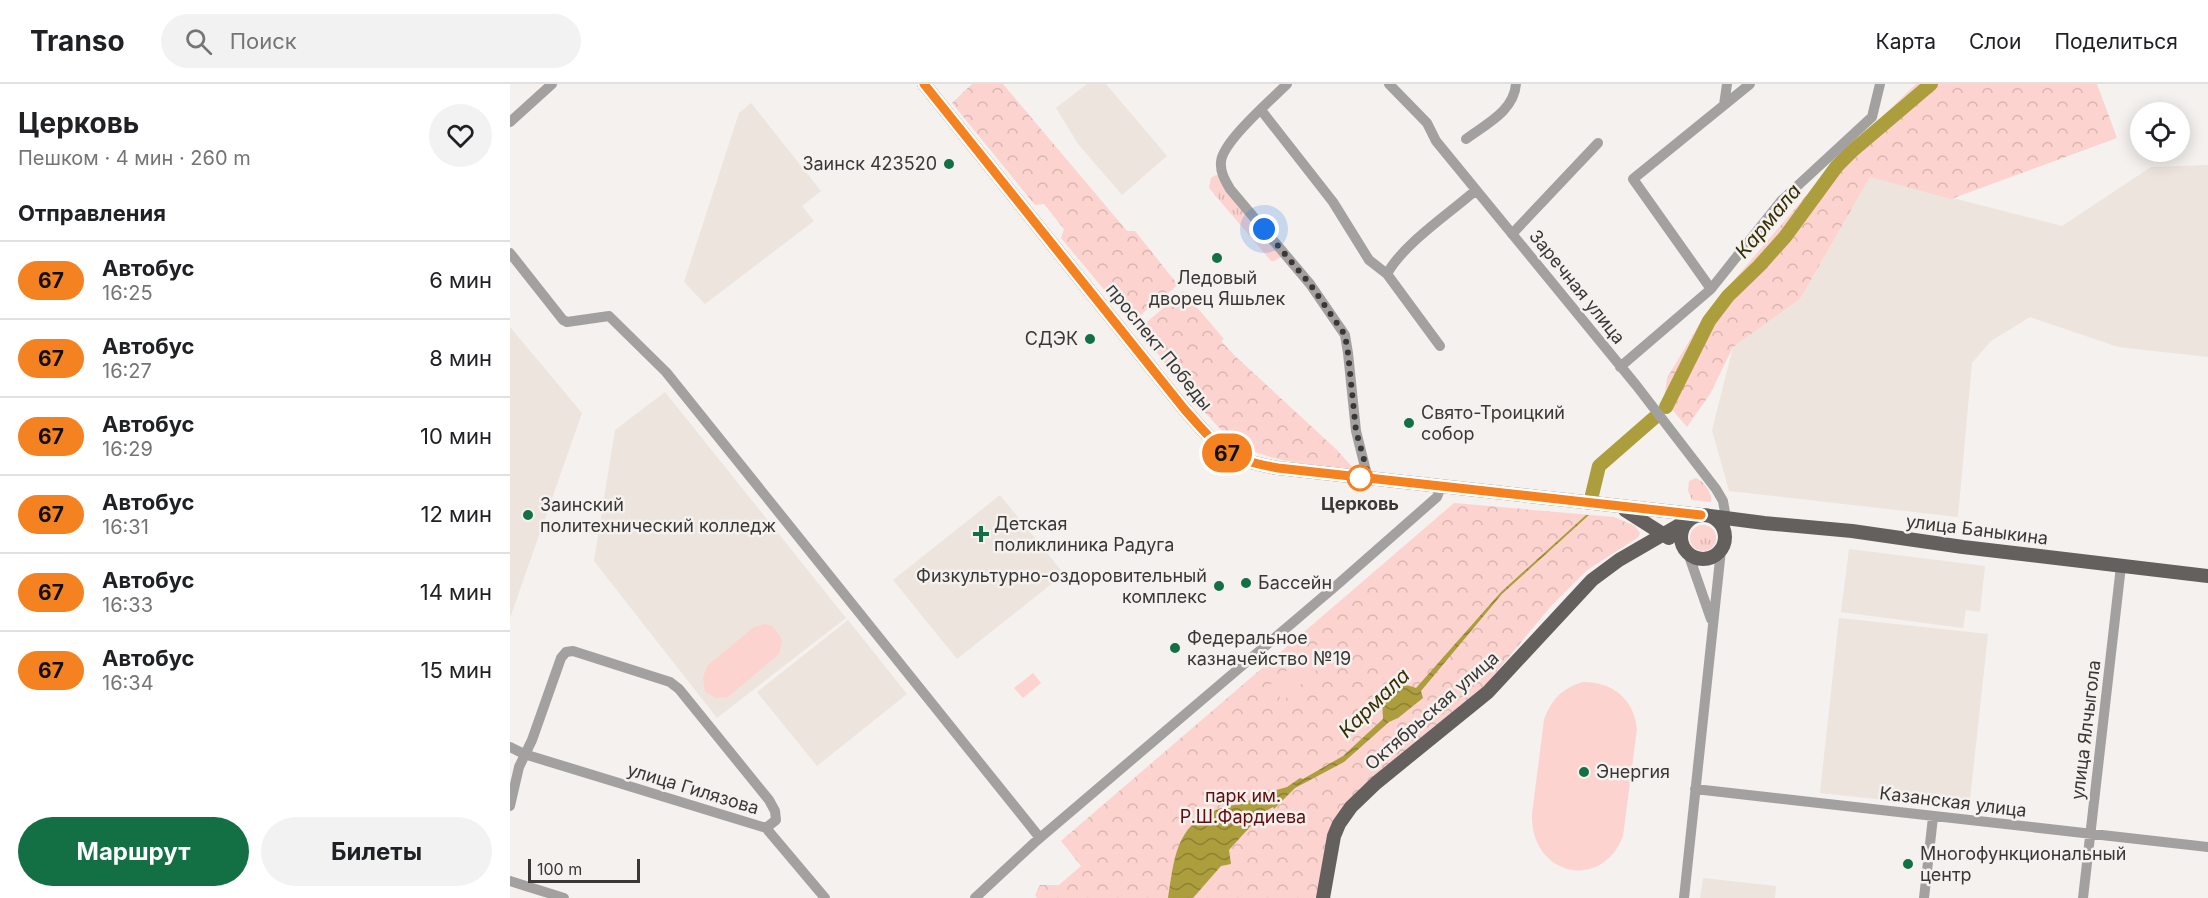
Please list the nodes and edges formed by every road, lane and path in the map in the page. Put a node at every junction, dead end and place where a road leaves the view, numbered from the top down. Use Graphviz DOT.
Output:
graph roads {
  1 [pos="552,84"];
  2 [pos="924,84"];
  3 [pos="1287,84"];
  4 [pos="1389,84"];
  5 [pos="1516,84"];
  6 [pos="1727,84"];
  7 [pos="1750,84"];
  8 [pos="1880,84"];
  9 [pos="1724,105"];
  10 [pos="1261,110"];
  11 [pos="510,122"];
  12 [pos="1466,139"];
  13 [pos="1598,143"];
  14 [pos="1476,190"];
  15 [pos="1512,234"];
  16 [pos="510,253"];
  17 [pos="1387,274"];
  18 [pos="1711,289"];
  19 [pos="1440,346"];
  20 [pos="1620,367"];
  21 [pos="1368,479"];
  22 [pos="1441,488"];
  23 [pos="1621,507"];
  24 [pos="1700,517"];
  25 [pos="1725,525"];
  26 [pos="1663,534"];
  27 [pos="1721,550"];
  28 [pos="1687,551"];
  29 [pos="2121,566"];
  30 [pos="2208,576"];
  31 [pos="1712,622"];
  32 [pos="510,747"];
  33 [pos="524,754"];
  34 [pos="1695,789"];
  35 [pos="510,806"];
  36 [pos="1933,817"];
  37 [pos="766,828"];
  38 [pos="2090,835"];
  39 [pos="1040,838"];
  40 [pos="2208,847"];
  41 [pos="510,881"];
  42 [pos="564,898"];
  43 [pos="825,898"];
  44 [pos="975,898"];
  45 [pos="1323,898"];
  46 [pos="1684,898"];
  47 [pos="1924,898"];
  48 [pos="2083,898"];
  1 -- 11 [label="street"];
  2 -- 21 [label="main road, проспект Победы"];
  3 -- 10 [label="street"];
  4 -- 14 [label="street, Заречная улица"];
  5 -- 12 [label="street"];
  6 -- 9 [label="street"];
  7 -- 9 [label="street"];
  8 -- 18 [label="street"];
  9 -- 18 [label="street"];
  10 -- 17 [label="street"];
  10 -- 21 [label="street"];
  13 -- 15 [label="street"];
  14 -- 15 [label="street, Заречная улица"];
  14 -- 17 [label="street"];
  15 -- 20 [label="street, Заречная улица"];
  16 -- 39 [label="street"];
  17 -- 19 [label="street"];
  18 -- 20 [label="street"];
  20 -- 25 [label="street, Заречная улица"];
  21 -- 22 [label="main road, проспект Победы"];
  22 -- 23 [label="main road, проспект Победы"];
  22 -- 39 [label="street"];
  23 -- 24 [label="main road, проспект Победы"];
  23 -- 26 [label="main road"];
  24 -- 25 [label="main road"];
  24 -- 26 [label="main road, Октябрьская улица"];
  24 -- 28 [label="main road"];
  25 -- 27 [label="main road"];
  25 -- 29 [label="main road, улица Баныкина"];
  26 -- 28 [label="main road"];
  26 -- 45 [label="main road, Октябрьская улица"];
  27 -- 28 [label="main road"];
  27 -- 31 [label="street"];
  28 -- 31 [label="street"];
  29 -- 30 [label="main road, улица Баныкина"];
  29 -- 38 [label="street, улица Ялчыгола"];
  31 -- 34 [label="street"];
  32 -- 33 [label="street, улица Гилязова"];
  33 -- 35 [label="street"];
  33 -- 37 [label="street, улица Гилязова"];
  33 -- 37 [label="street"];
  34 -- 36 [label="street, Казанская улица"];
  34 -- 46 [label="street"];
  36 -- 38 [label="street, Казанская улица"];
  36 -- 47 [label="street"];
  37 -- 43 [label="street, улица Гилязова"];
  38 -- 40 [label="street, Казанская улица"];
  38 -- 48 [label="street, улица Ялчыгола"];
  39 -- 44 [label="street"];
  41 -- 42 [label="street"];
}
